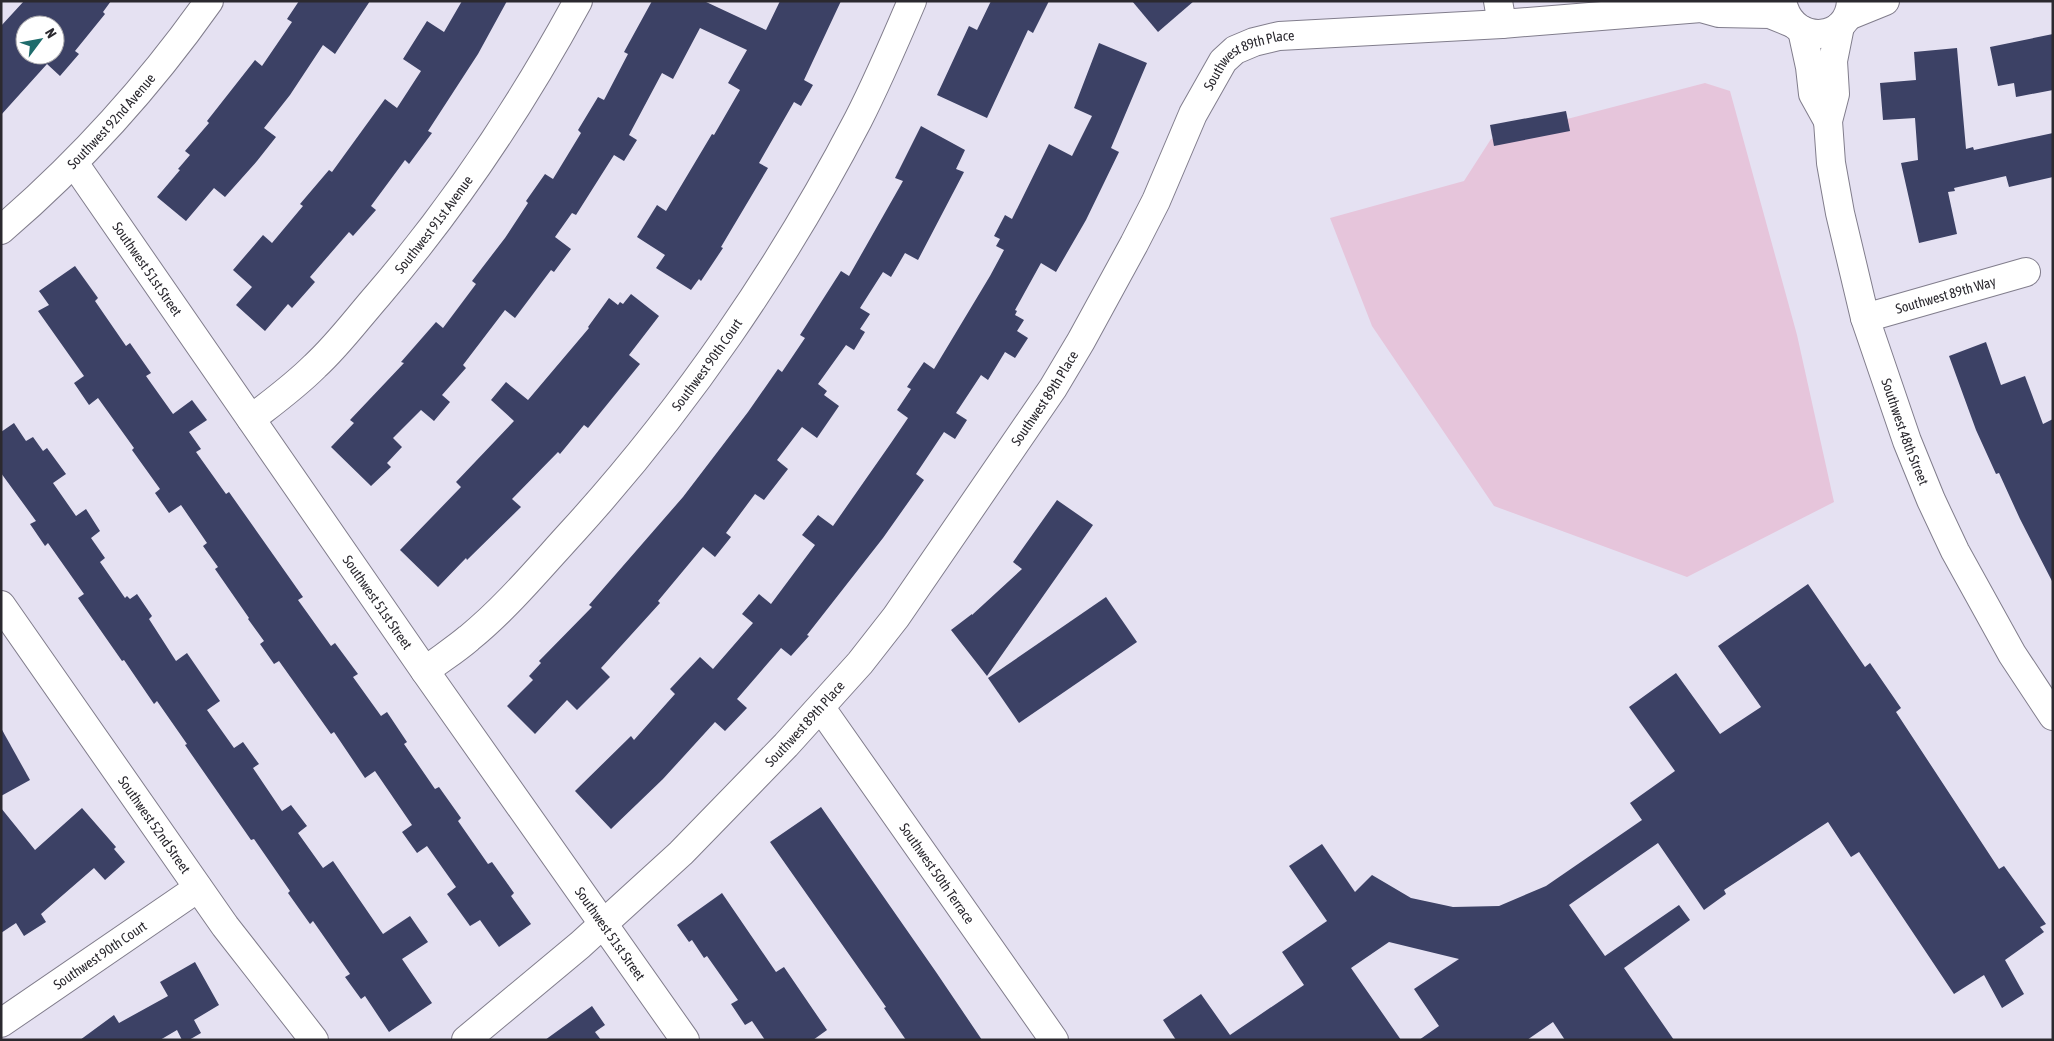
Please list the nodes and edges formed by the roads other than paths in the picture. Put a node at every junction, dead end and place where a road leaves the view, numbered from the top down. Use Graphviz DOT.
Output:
graph roads {
  1 [pos="209,1"];
  2 [pos="578,1"];
  3 [pos="912,1"];
  4 [pos="1885,1"];
  5 [pos="1707,5"];
  6 [pos="1500,12"];
  7 [pos="1846,14"];
  8 [pos="1793,18"];
  9 [pos="1828,121"];
  10 [pos="74,163"];
  11 [pos="1,230"];
  12 [pos="2026,272"];
  13 [pos="1865,318"];
  14 [pos="251,419"];
  15 [pos="1,605"];
  16 [pos="10,637"];
  17 [pos="425,671"];
  18 [pos="821,708"];
  19 [pos="2053,716"];
  20 [pos="198,888"];
  21 [pos="604,924"];
  22 [pos="1,1023"];
  23 [pos="314,1040"];
  24 [pos="466,1040"];
  25 [pos="685,1040"];
  26 [pos="1054,1040"];
  1 -- 10 [label="street, Southwest 92nd Avenue"];
  2 -- 14 [label="street, Southwest 91st Avenue"];
  3 -- 17 [label="street, Southwest 90th Court"];
  4 -- 7 [label="street"];
  5 -- 6 [label="street, Southwest 89th Place"];
  5 -- 8 [label="street, Southwest 89th Place"];
  6 -- 18 [label="street, Southwest 89th Place"];
  7 -- 8 [label="street"];
  7 -- 9 [label="street, Southwest 48th Street"];
  8 -- 9 [label="street, Southwest 48th Street"];
  9 -- 13 [label="street, Southwest 48th Street"];
  10 -- 11 [label="street, Southwest 92nd Avenue"];
  10 -- 14 [label="street, Southwest 51st Street"];
  12 -- 13 [label="street, Southwest 89th Way"];
  13 -- 19 [label="street, Southwest 48th Street"];
  14 -- 17 [label="street, Southwest 51st Street"];
  15 -- 16 [label="street, Southwest 52nd Street"];
  16 -- 20 [label="street, Southwest 52nd Street"];
  17 -- 21 [label="street, Southwest 51st Street"];
  18 -- 21 [label="street, Southwest 89th Place"];
  18 -- 26 [label="street, Southwest 50th Terrace"];
  20 -- 22 [label="street, Southwest 90th Court"];
  20 -- 23 [label="street, Southwest 52nd Street"];
  21 -- 24 [label="street, Southwest 89th Place"];
  21 -- 25 [label="street, Southwest 51st Street"];
}
